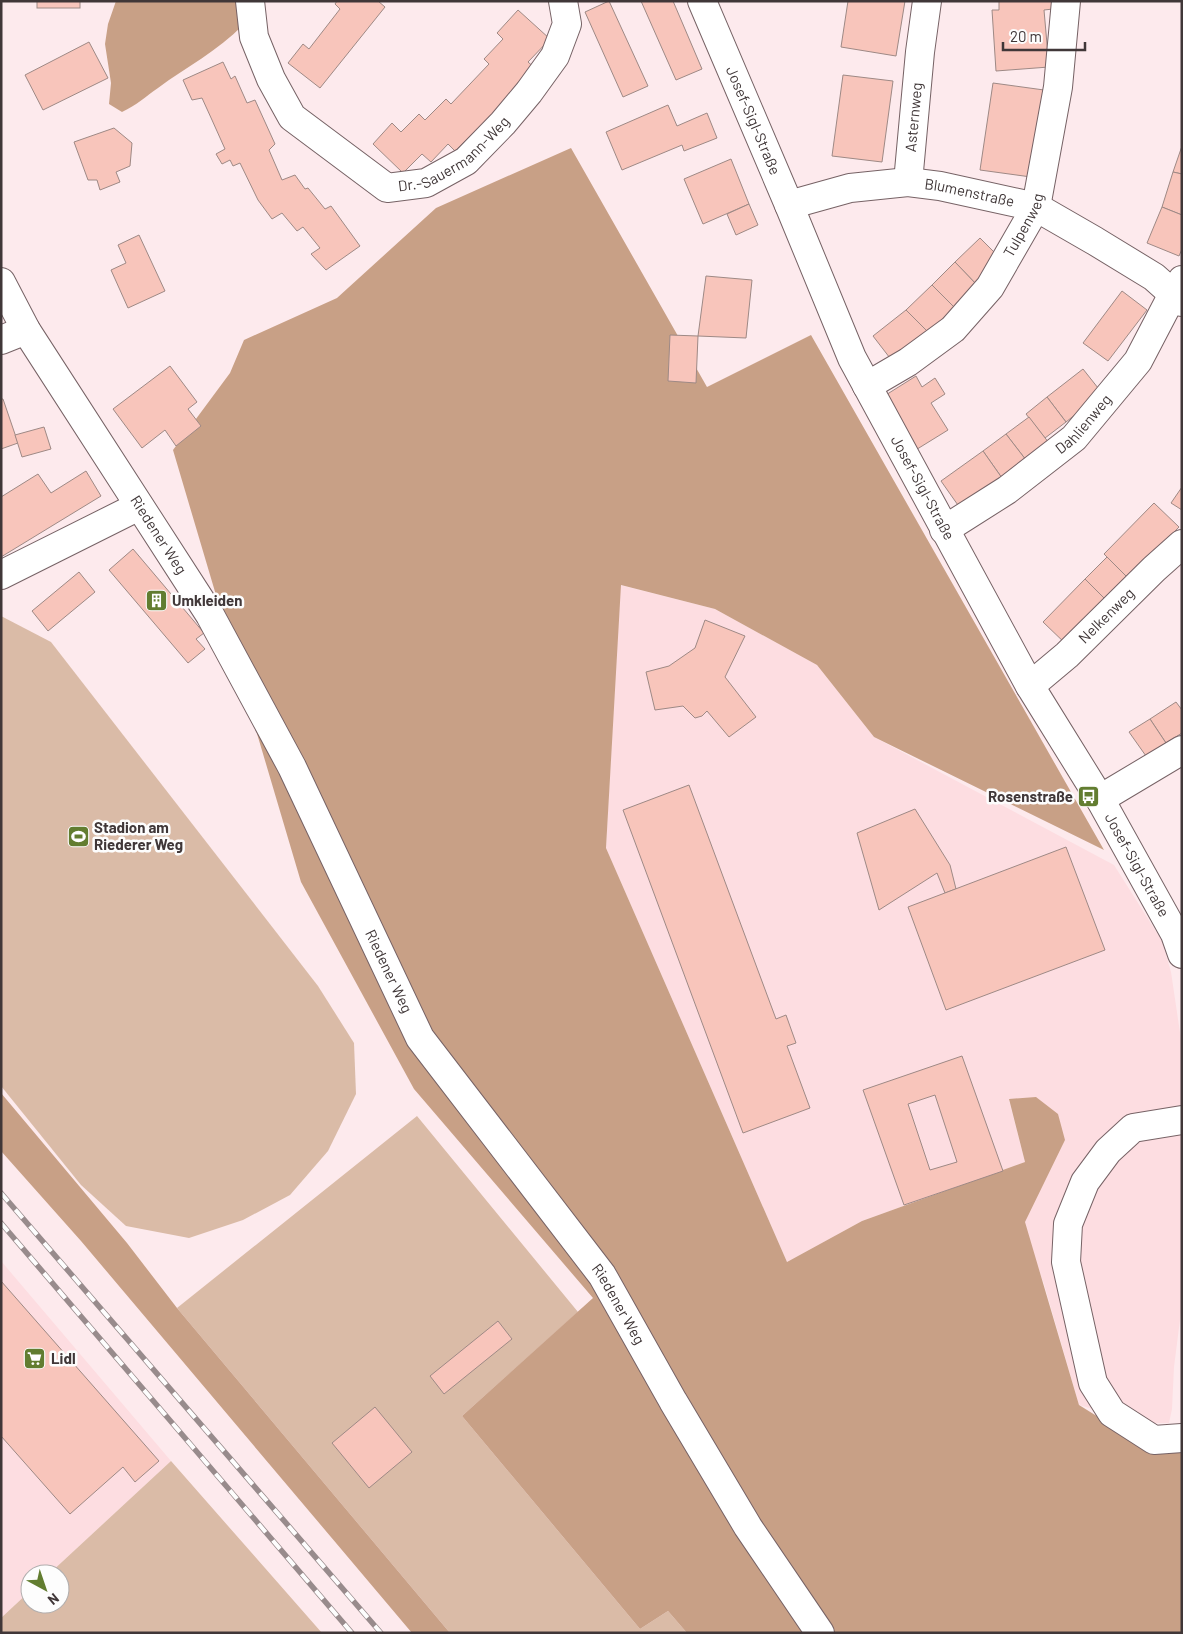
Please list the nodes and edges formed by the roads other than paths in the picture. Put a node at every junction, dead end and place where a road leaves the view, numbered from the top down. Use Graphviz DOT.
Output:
graph roads {
  1 [pos="250,1"];
  2 [pos="563,1"];
  3 [pos="702,1"];
  4 [pos="927,1"];
  5 [pos="1066,1"];
  6 [pos="908,182"];
  7 [pos="789,205"];
  8 [pos="1036,207"];
  9 [pos="1,282"];
  10 [pos="1179,292"];
  11 [pos="26,330"];
  12 [pos="1,340"];
  13 [pos="867,386"];
  14 [pos="139,506"];
  15 [pos="944,530"];
  16 [pos="1182,544"];
  17 [pos="1,575"];
  18 [pos="1030,686"];
  19 [pos="1182,750"];
  20 [pos="1100,799"];
  21 [pos="1179,939"];
  22 [pos="1182,1120"];
  23 [pos="1182,1438"];
  24 [pos="820,1633"];
  1 -- 2 [label="street, Dr.-Sauermann-Weg"];
  3 -- 7 [label="street, Josef-Sigl-Straße"];
  4 -- 6 [label="street, Asternweg"];
  5 -- 8 [label="street, Tulpenweg"];
  6 -- 7 [label="street, Blumenstraße"];
  6 -- 8 [label="street, Blumenstraße"];
  7 -- 13 [label="street, Josef-Sigl-Straße"];
  8 -- 10 [label="street, Blumenstraße"];
  8 -- 13 [label="street, Tulpenweg"];
  9 -- 11 [label="street, Riedener Weg"];
  10 -- 15 [label="street, Dahlienweg"];
  11 -- 12 [label="street"];
  11 -- 14 [label="street, Riedener Weg"];
  13 -- 15 [label="street, Josef-Sigl-Straße"];
  14 -- 17 [label="street"];
  14 -- 24 [label="street, Riedener Weg"];
  15 -- 18 [label="street, Josef-Sigl-Straße"];
  16 -- 18 [label="street, Nelkenweg"];
  18 -- 20 [label="street, Josef-Sigl-Straße"];
  19 -- 20 [label="street"];
  20 -- 21 [label="street, Josef-Sigl-Straße"];
  22 -- 23 [label="street"];
}
